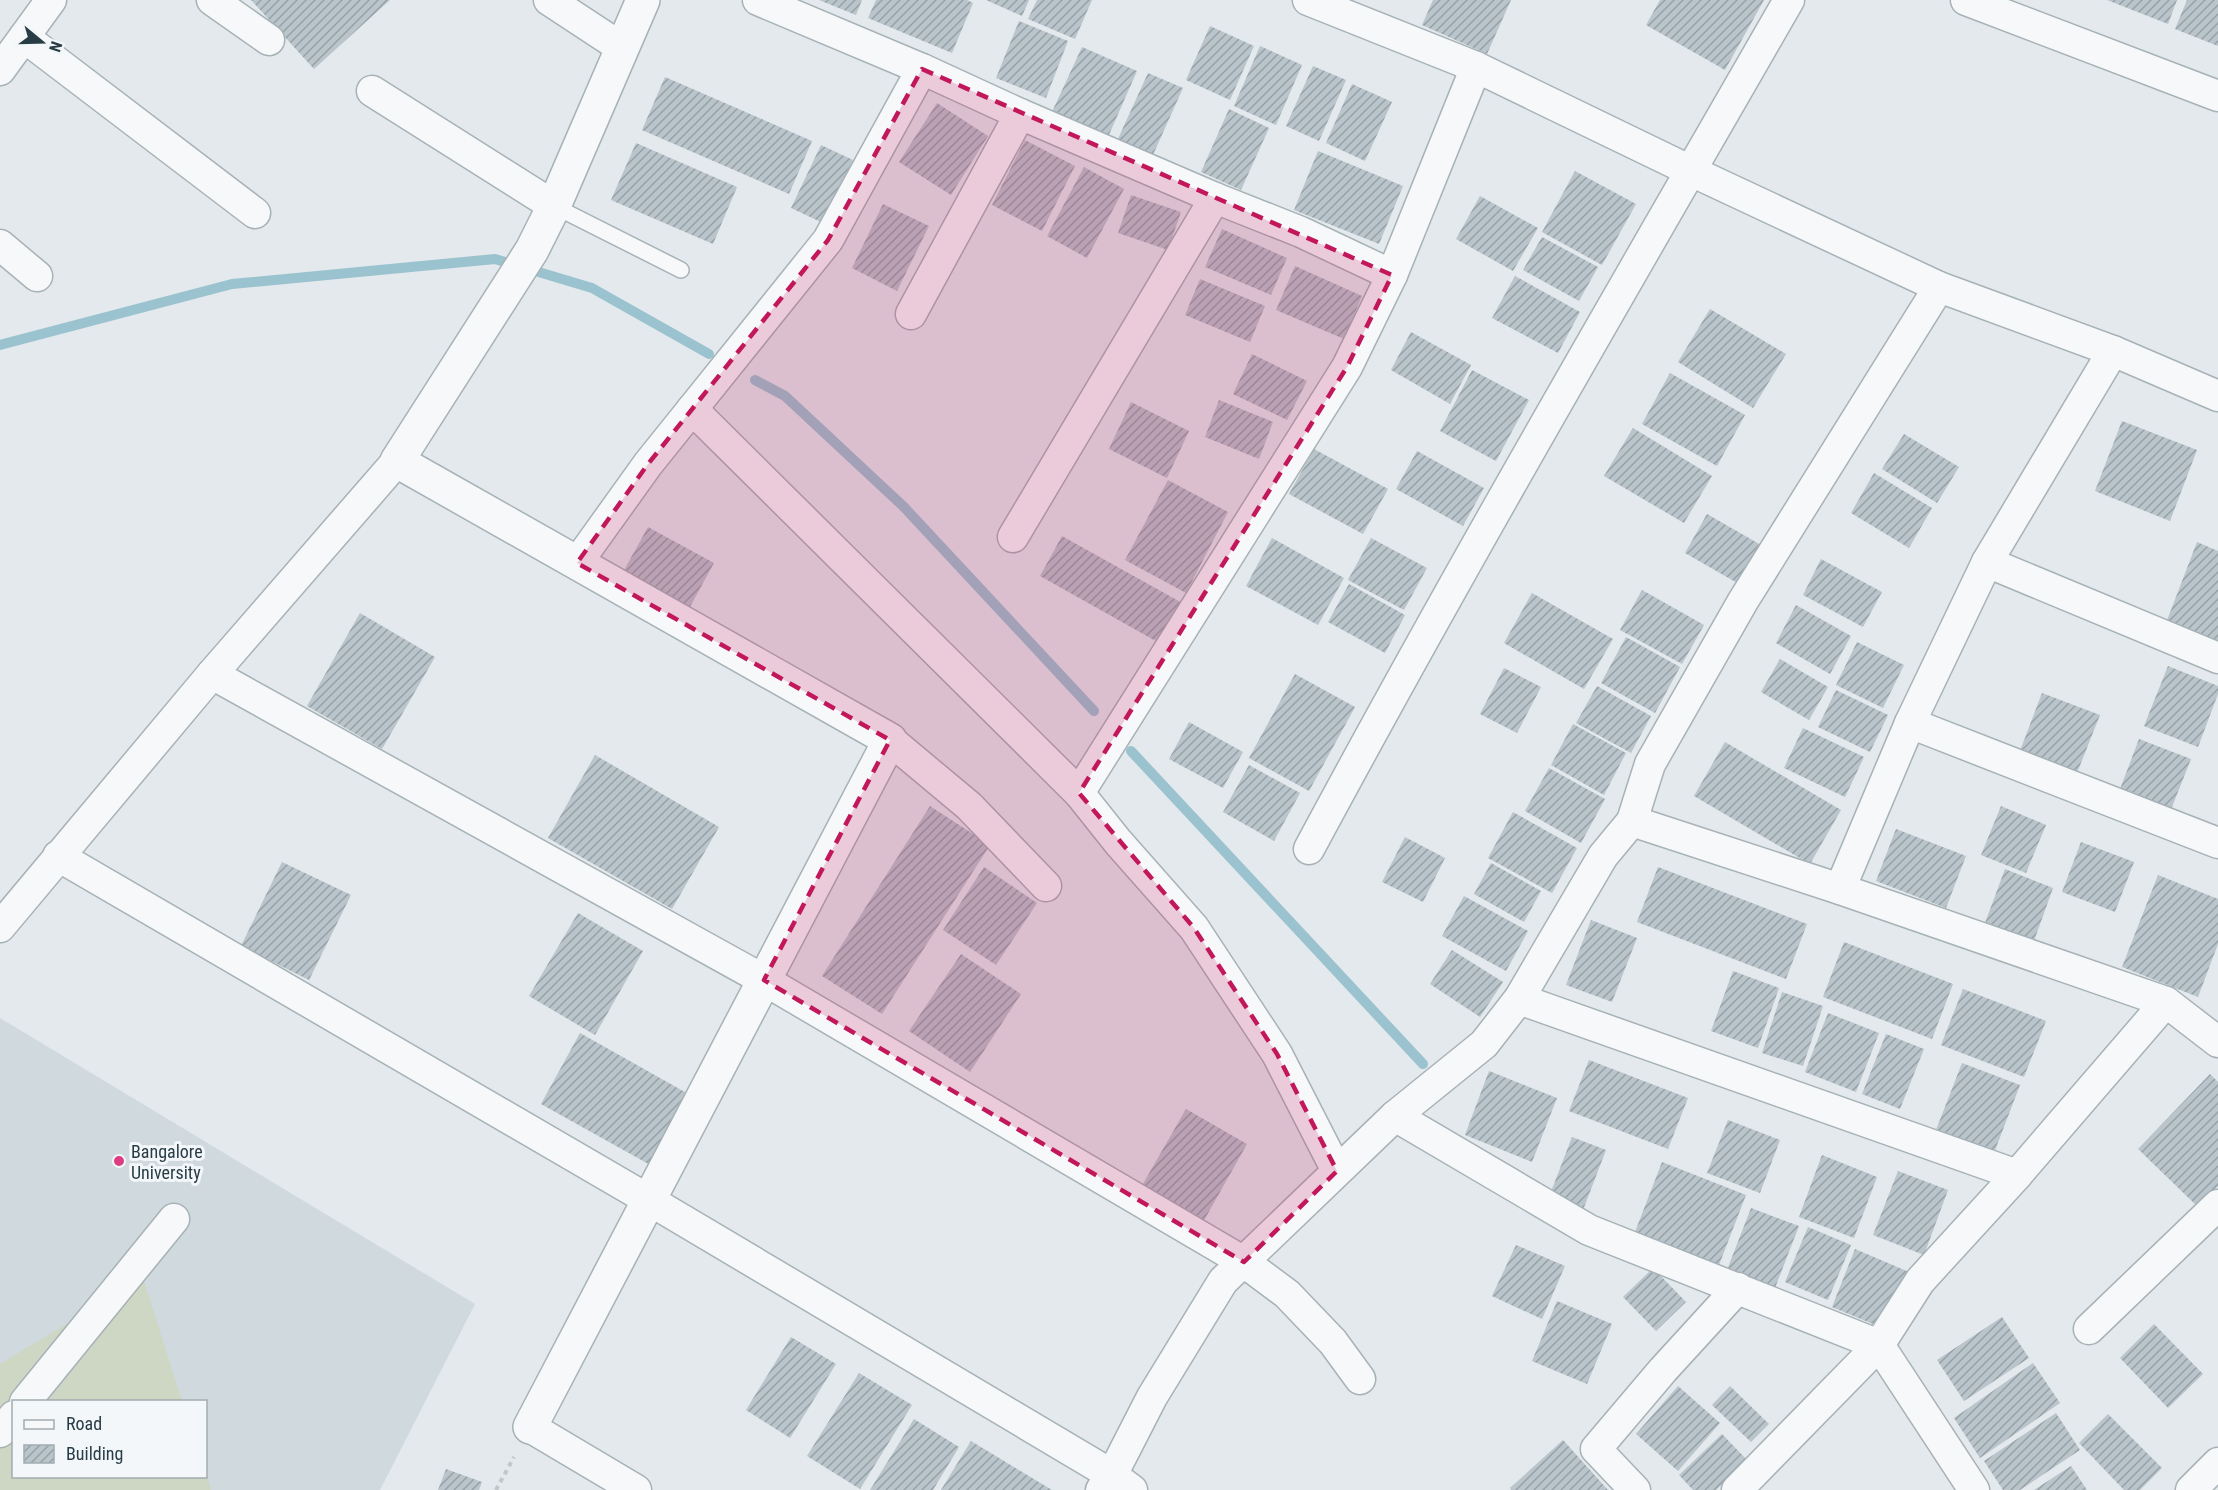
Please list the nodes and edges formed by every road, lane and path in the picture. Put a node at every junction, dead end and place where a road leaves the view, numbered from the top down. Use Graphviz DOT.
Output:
graph roads {
  1 [pos="51,0"];
  2 [pos="212,0"];
  3 [pos="549,0"];
  4 [pos="643,0"];
  5 [pos="758,0"];
  6 [pos="1308,0"];
  7 [pos="1789,0"];
  8 [pos="1966,0"];
  9 [pos="24,37"];
  10 [pos="269,40"];
  11 [pos="622,48"];
  12 [pos="1476,67"];
  13 [pos="922,69"];
  14 [pos="0,70"];
  15 [pos="372,92"];
  16 [pos="2218,96"];
  17 [pos="1020,114"];
  18 [pos="1691,171"];
  19 [pos="1215,198"];
  20 [pos="554,206"];
  21 [pos="255,213"];
  22 [pos="0,244"];
  23 [pos="681,270"];
  24 [pos="1392,275"];
  25 [pos="37,276"];
  26 [pos="1938,287"];
  27 [pos="911,314"];
  28 [pos="2113,351"];
  29 [pos="2218,396"];
  30 [pos="692,410"];
  31 [pos="397,461"];
  32 [pos="1013,537"];
  33 [pos="1987,562"];
  34 [pos="577,563"];
  35 [pos="2218,658"];
  36 [pos="212,674"];
  37 [pos="1910,723"];
  38 [pos="890,740"];
  39 [pos="1078,792"];
  40 [pos="1632,821"];
  41 [pos="2218,843"];
  42 [pos="1309,849"];
  43 [pos="58,856"];
  44 [pos="1046,886"];
  45 [pos="1840,889"];
  46 [pos="0,927"];
  47 [pos="764,980"];
  48 [pos="1519,999"];
  49 [pos="2166,1002"];
  50 [pos="2214,1028"];
  51 [pos="1395,1116"];
  52 [pos="1337,1172"];
  53 [pos="2017,1175"];
  54 [pos="649,1200"];
  55 [pos="2218,1205"];
  56 [pos="174,1219"];
  57 [pos="1244,1262"];
  58 [pos="1738,1288"];
  59 [pos="2089,1329"];
  60 [pos="1879,1345"];
  61 [pos="1360,1379"];
  62 [pos="26,1400"];
  63 [pos="12,1418"];
  64 [pos="530,1427"];
  65 [pos="0,1432"];
  66 [pos="2218,1463"];
  67 [pos="1115,1485"];
  68 [pos="636,1490"];
  69 [pos="1635,1490"];
  70 [pos="1737,1490"];
  71 [pos="1974,1490"];
  72 [pos="2191,1490"];
  1 -- 9 [label="street"];
  2 -- 10 [label="street"];
  3 -- 11 [label="street"];
  4 -- 11 [label="street"];
  5 -- 13 [label="street"];
  6 -- 12 [label="street"];
  7 -- 18 [label="street"];
  8 -- 16 [label="street"];
  9 -- 14 [label="street"];
  9 -- 21 [label="street"];
  11 -- 20 [label="street"];
  12 -- 18 [label="street"];
  12 -- 24 [label="street"];
  13 -- 17 [label="street"];
  13 -- 30 [label="street"];
  15 -- 20 [label="street"];
  17 -- 19 [label="street"];
  17 -- 27 [label="street"];
  18 -- 26 [label="street"];
  18 -- 42 [label="street"];
  19 -- 24 [label="street"];
  19 -- 32 [label="street"];
  20 -- 23 [label="lane"];
  20 -- 31 [label="street"];
  22 -- 25 [label="street"];
  24 -- 39 [label="street"];
  26 -- 28 [label="street"];
  26 -- 40 [label="street"];
  28 -- 29 [label="street"];
  28 -- 33 [label="street"];
  30 -- 34 [label="street"];
  30 -- 39 [label="street"];
  31 -- 34 [label="street"];
  31 -- 36 [label="street"];
  33 -- 35 [label="street"];
  33 -- 37 [label="street"];
  34 -- 38 [label="street"];
  36 -- 43 [label="street"];
  36 -- 47 [label="street"];
  37 -- 41 [label="street"];
  37 -- 45 [label="street"];
  38 -- 44 [label="street"];
  38 -- 47 [label="street"];
  39 -- 52 [label="street"];
  40 -- 45 [label="street"];
  40 -- 48 [label="street"];
  43 -- 46 [label="street"];
  43 -- 54 [label="street"];
  45 -- 49 [label="street"];
  47 -- 54 [label="street"];
  47 -- 57 [label="street"];
  48 -- 51 [label="street"];
  48 -- 53 [label="street"];
  49 -- 50 [label="street"];
  49 -- 53 [label="street"];
  51 -- 52 [label="street"];
  51 -- 58 [label="street"];
  52 -- 57 [label="street"];
  53 -- 60 [label="street"];
  54 -- 64 [label="street"];
  54 -- 67 [label="street"];
  55 -- 59 [label="street"];
  56 -- 62 [label="street"];
  57 -- 61 [label="street"];
  57 -- 67 [label="street"];
  58 -- 60 [label="street"];
  58 -- 69 [label="street"];
  60 -- 70 [label="street"];
  60 -- 71 [label="street"];
  63 -- 65 [label="street"];
  64 -- 68 [label="street"];
  66 -- 72 [label="street"];
}
